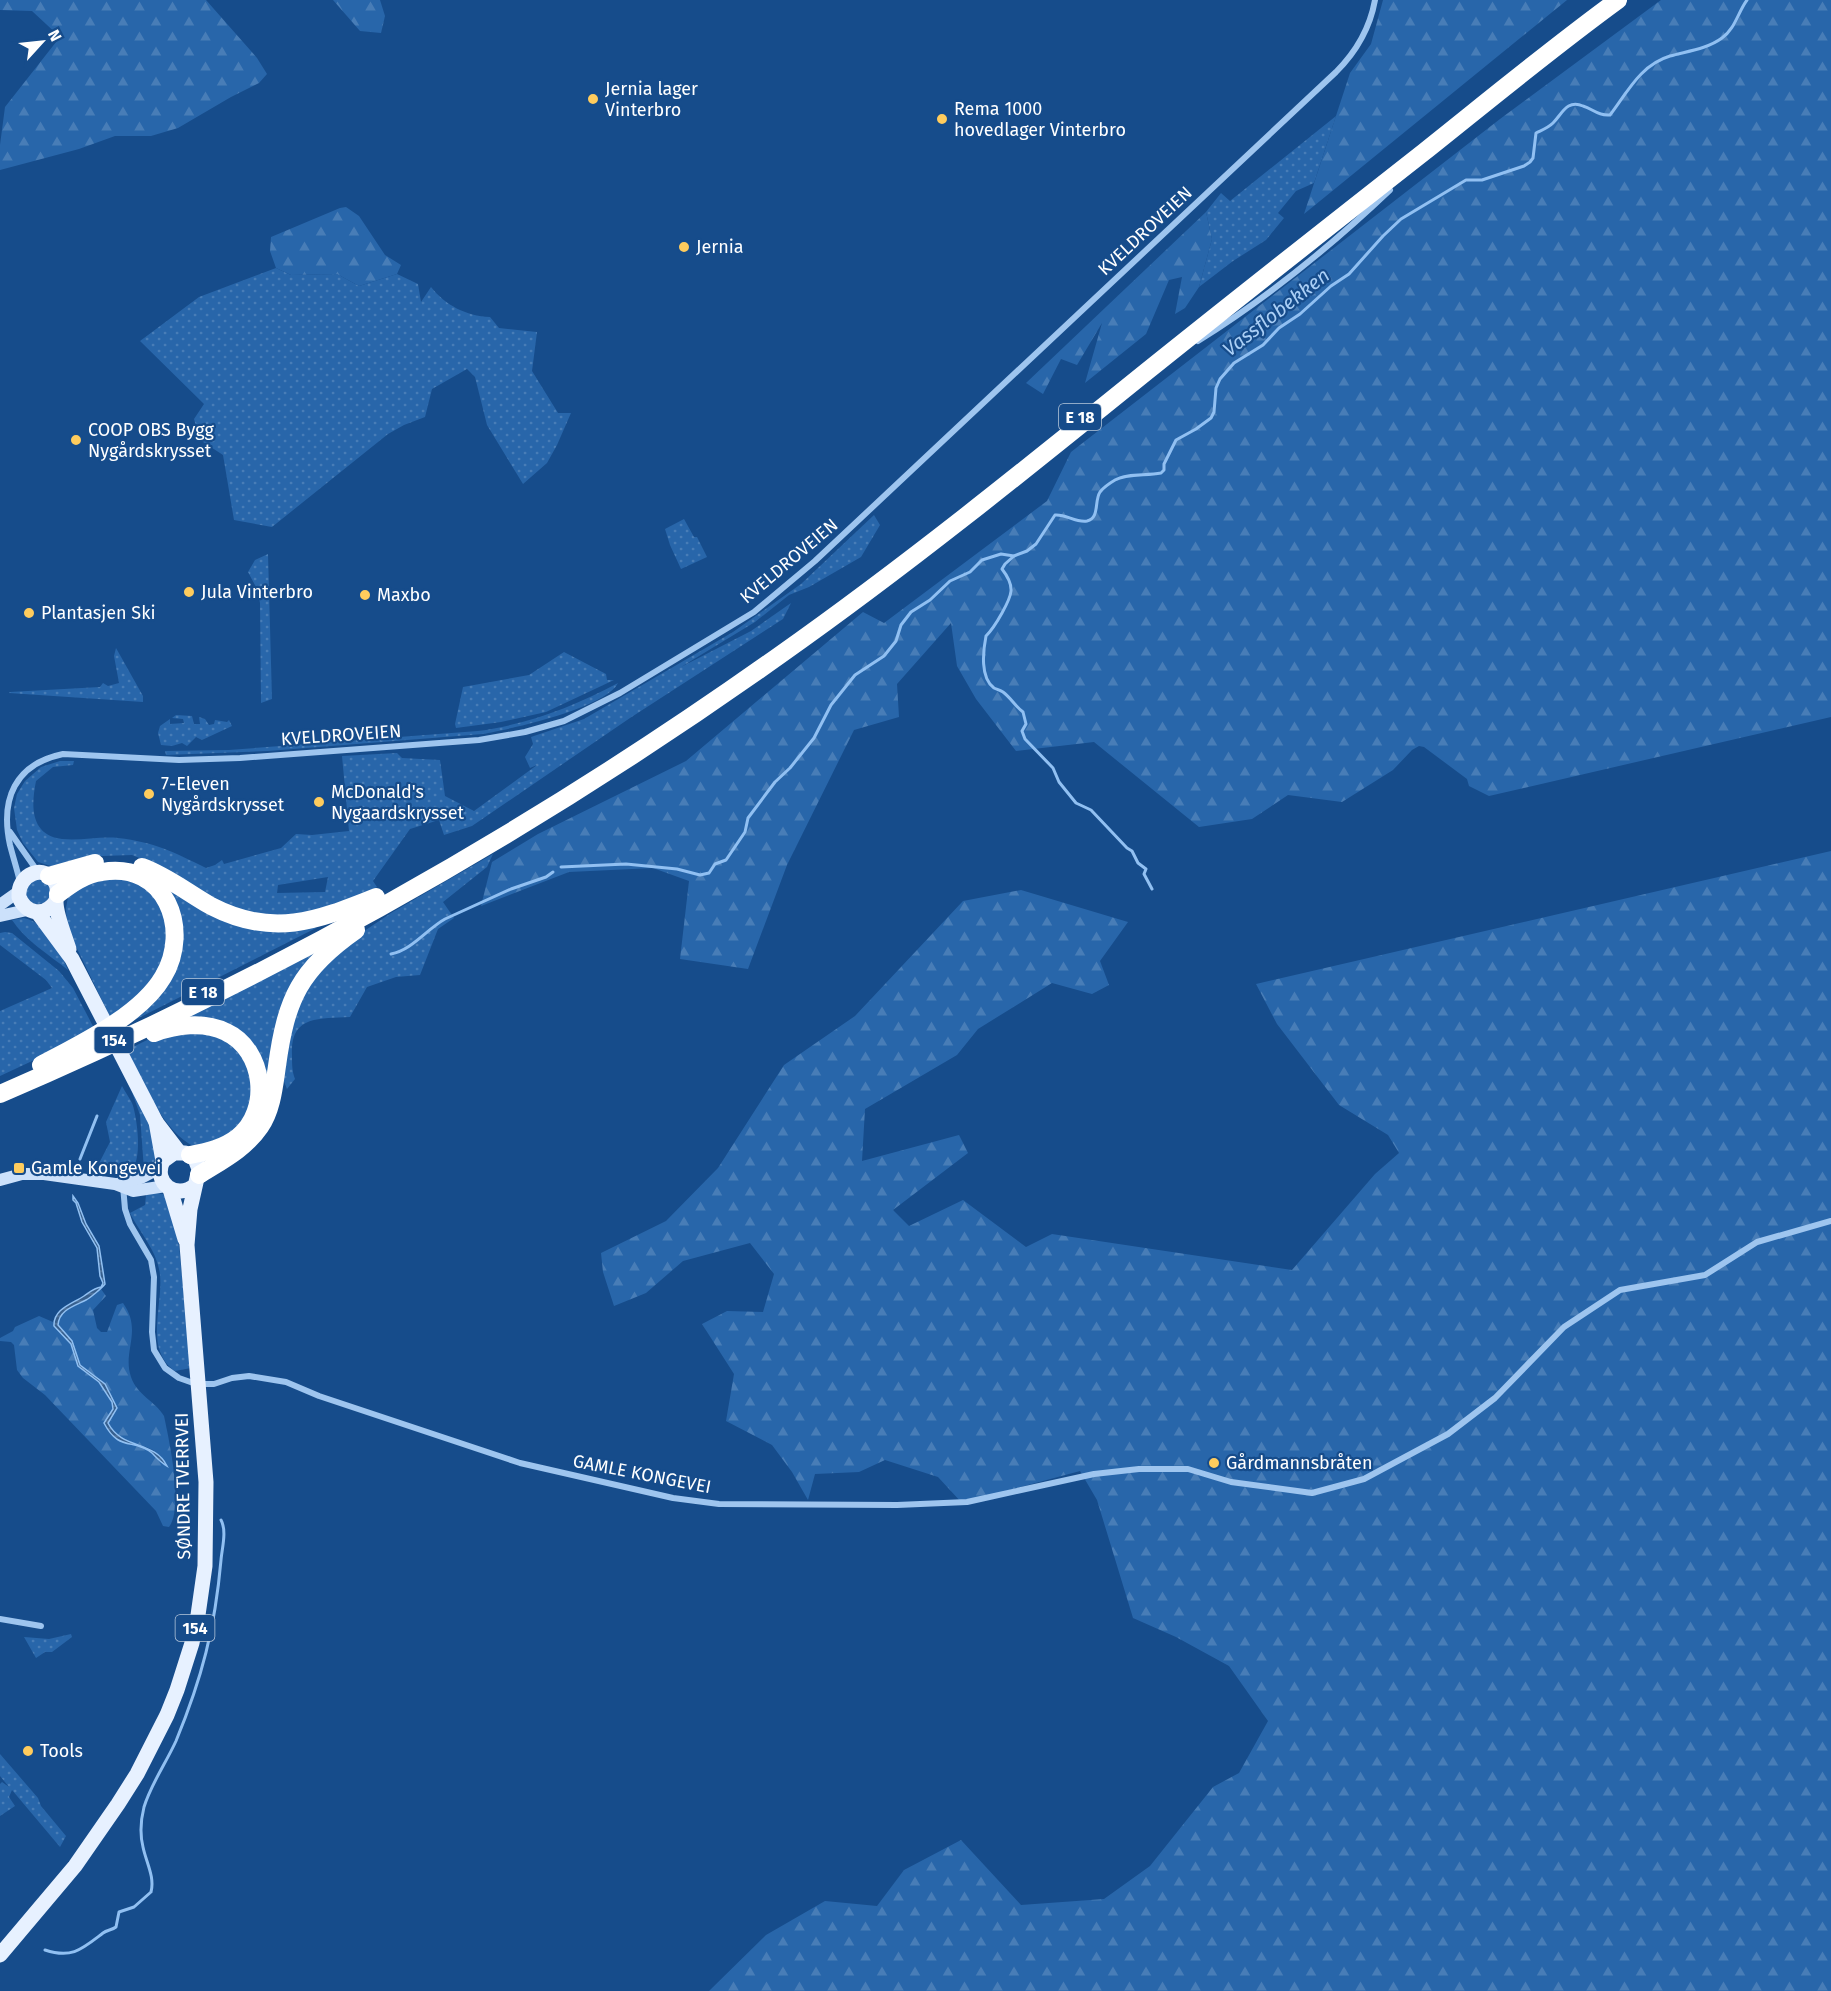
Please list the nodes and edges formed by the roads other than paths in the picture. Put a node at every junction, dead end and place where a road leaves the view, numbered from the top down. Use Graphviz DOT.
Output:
graph roads {
  1 [pos="1375,0"];
  2 [pos="1606,0"];
  3 [pos="1618,0"];
  4 [pos="8,829"];
  5 [pos="44,874"];
  6 [pos="425,880"];
  7 [pos="19,888"];
  8 [pos="397,888"];
  9 [pos="57,898"];
  10 [pos="0,905"];
  11 [pos="33,911"];
  12 [pos="0,916"];
  13 [pos="72,959"];
  14 [pos="87,1056"];
  15 [pos="1,1088"];
  16 [pos="156,1122"];
  17 [pos="185,1154"];
  18 [pos="162,1165"];
  19 [pos="0,1180"];
  20 [pos="197,1180"];
  21 [pos="120,1185"];
  22 [pos="168,1188"];
  23 [pos="1831,1221"];
  24 [pos="187,1245"];
  25 [pos="0,1619"];
  26 [pos="41,1626"];
  27 [pos="0,1955"];
  1 -- 4 [label="street, KVELDROVEIEN"];
  2 -- 8 [label="highway, E 18"];
  3 -- 6 [label="highway, E 18"];
  4 -- 5 [label="street"];
  4 -- 7 [label="street, KVELDROVEIEN"];
  5 -- 7 [label="main road"];
  5 -- 8 [label="highway, E 18"];
  5 -- 9 [label="main road, 154"];
  6 -- 14 [label="highway, E 18"];
  6 -- 20 [label="highway, E 18"];
  7 -- 10 [label="street"];
  7 -- 11 [label="main road, 154"];
  8 -- 15 [label="highway, E 18"];
  9 -- 11 [label="main road"];
  9 -- 13 [label="main road, 154"];
  9 -- 15 [label="highway, E 18"];
  11 -- 12 [label="street"];
  11 -- 13 [label="main road, 154"];
  13 -- 16 [label="main road, 154"];
  14 -- 15 [label="highway, E 18"];
  14 -- 17 [label="highway, E 18"];
  16 -- 17 [label="main road, 154"];
  16 -- 18 [label="main road, 154"];
  17 -- 18 [label="main road"];
  17 -- 20 [label="main road, 154"];
  18 -- 21 [label="street"];
  18 -- 22 [label="main road, 154"];
  19 -- 21 [label="street"];
  20 -- 22 [label="main road"];
  20 -- 24 [label="main road, 154"];
  21 -- 22 [label="street"];
  21 -- 23 [label="street, GAMLE KONGEVEI"];
  22 -- 24 [label="main road, 154"];
  24 -- 27 [label="main road, SØNDRE TVERRVEI / 154"];
  25 -- 26 [label="street"];
}
